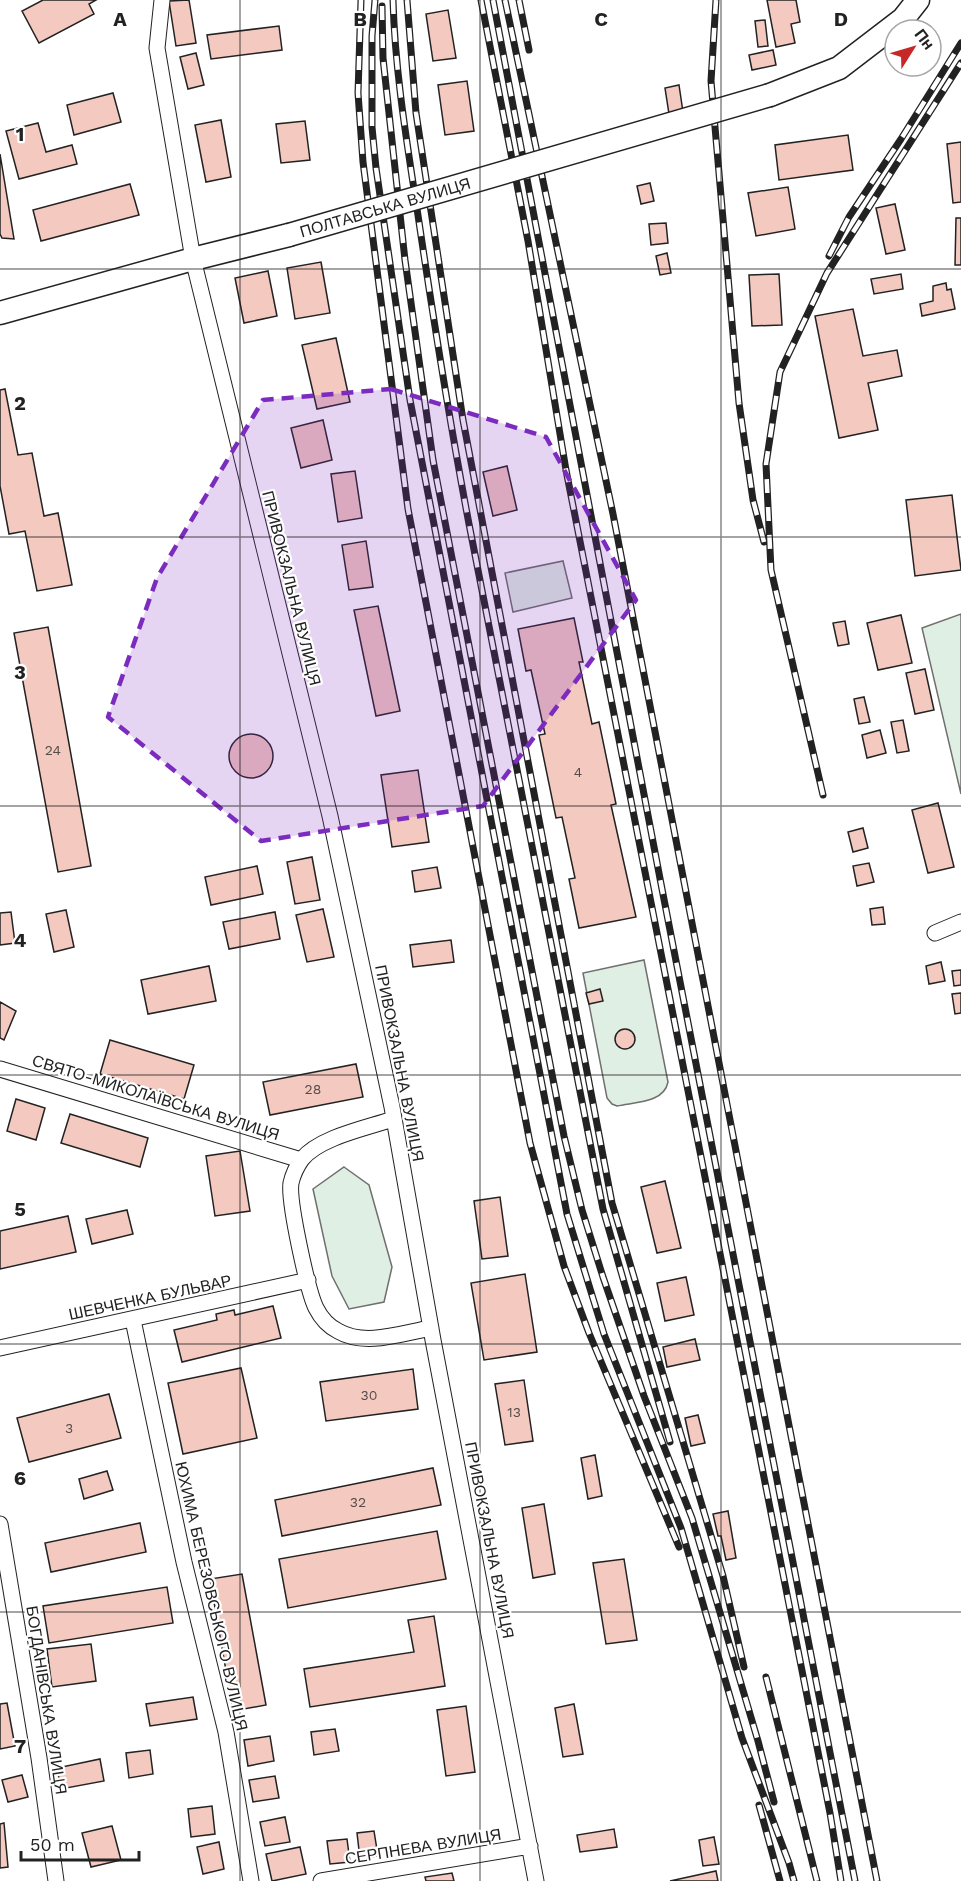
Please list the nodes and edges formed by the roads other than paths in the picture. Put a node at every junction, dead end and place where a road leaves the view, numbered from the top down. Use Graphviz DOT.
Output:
graph roads {
  1 [pos="162,0"];
  2 [pos="918,0"];
  3 [pos="193,259"];
  4 [pos="0,313"];
  5 [pos="961,922"];
  6 [pos="935,933"];
  7 [pos="0,1069"];
  8 [pos="393,1119"];
  9 [pos="301,1160"];
  10 [pos="308,1280"];
  11 [pos="133,1320"];
  12 [pos="431,1328"];
  13 [pos="0,1348"];
  14 [pos="0,1524"];
  15 [pos="530,1846"];
  16 [pos="56,1881"];
  17 [pos="251,1881"];
  18 [pos="321,1881"];
  19 [pos="536,1881"];
  1 -- 3 [label="street, ПРИВОКЗАЛЬНА ВУЛИЦЯ"];
  2 -- 3 [label="main road, ПОЛТАВСЬКА ВУЛИЦЯ, bridge"];
  3 -- 4 [label="main road, ПОЛТАВСЬКА ВУЛИЦЯ"];
  3 -- 8 [label="street, ПРИВОКЗАЛЬНА ВУЛИЦЯ"];
  5 -- 6 [label="street"];
  7 -- 9 [label="street, СВЯТО-МИКОЛАЇВСЬКА ВУЛИЦЯ"];
  8 -- 9 [label="street"];
  8 -- 12 [label="street, ПРИВОКЗАЛЬНА ВУЛИЦЯ"];
  9 -- 10 [label="street"];
  10 -- 11 [label="street, ШЕВЧЕНКА БУЛЬВАР"];
  10 -- 12 [label="street"];
  11 -- 13 [label="street, ШЕВЧЕНКА БУЛЬВАР"];
  11 -- 17 [label="street, ЮХИМА БЕРЕЗОВСЬКОГО ВУЛИЦЯ"];
  12 -- 15 [label="street, ПРИВОКЗАЛЬНА ВУЛИЦЯ"];
  14 -- 16 [label="street, БОГДАНІВСЬКА ВУЛИЦЯ"];
  15 -- 18 [label="street, СЕРПНЕВА ВУЛИЦЯ"];
  15 -- 19 [label="street, ПРИВОКЗАЛЬНА ВУЛИЦЯ"];
}
